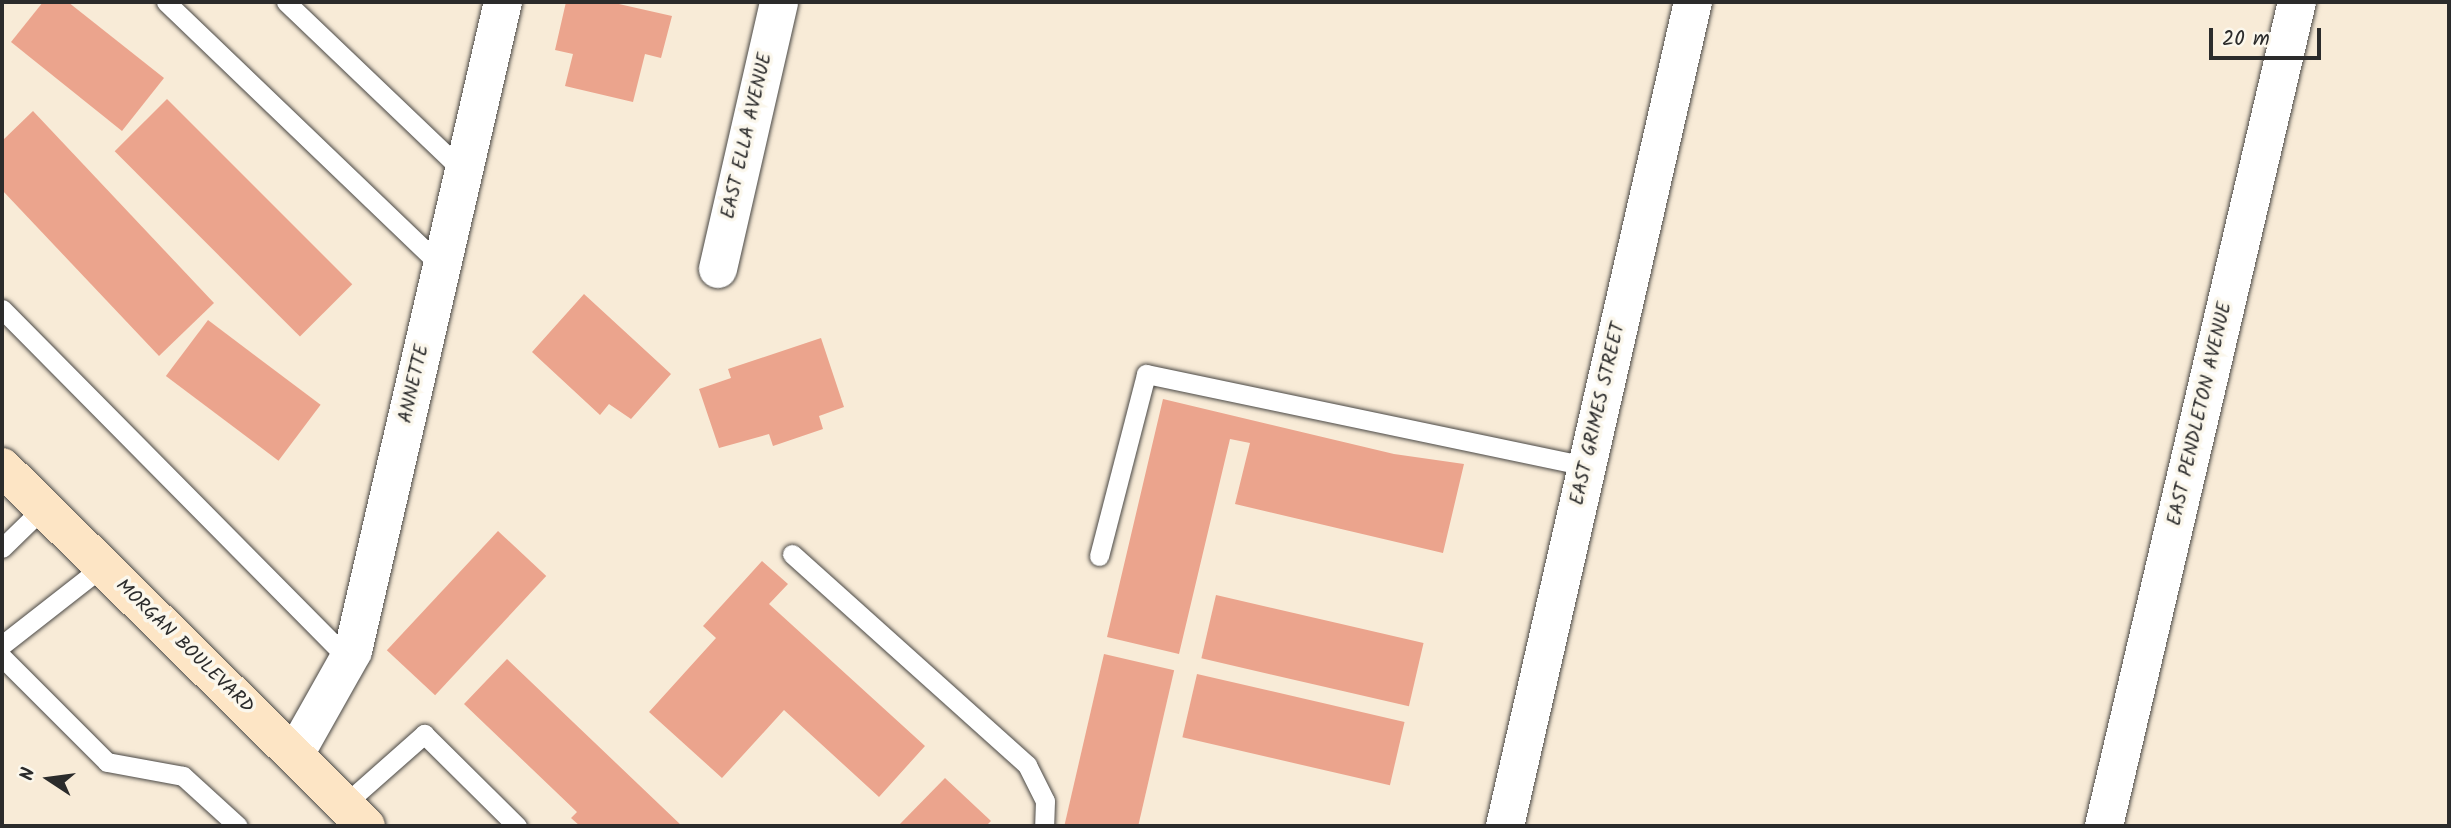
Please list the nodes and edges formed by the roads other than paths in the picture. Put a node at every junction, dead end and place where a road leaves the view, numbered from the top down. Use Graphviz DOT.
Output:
graph roads {
  1 [pos="166,2"];
  2 [pos="286,2"];
  3 [pos="503,2"];
  4 [pos="779,2"];
  5 [pos="1693,2"];
  6 [pos="2297,2"];
  7 [pos="464,172"];
  8 [pos="442,267"];
  9 [pos="718,269"];
  10 [pos="2,309"];
  11 [pos="1587,466"];
  12 [pos="2,467"];
  13 [pos="43,508"];
  14 [pos="2,548"];
  15 [pos="792,554"];
  16 [pos="1099,556"];
  17 [pos="102,567"];
  18 [pos="2,645"];
  19 [pos="2,657"];
  20 [pos="348,659"];
  21 [pos="295,754"];
  22 [pos="356,815"];
  23 [pos="238,826"];
  24 [pos="517,826"];
  25 [pos="1045,826"];
  26 [pos="1505,826"];
  27 [pos="2104,826"];
  1 -- 8 [label="lane"];
  2 -- 7 [label="lane"];
  3 -- 7 [label="street, ANNETTE"];
  4 -- 9 [label="street, EAST ELLA AVENUE"];
  5 -- 11 [label="street, EAST GRIMES STREET"];
  6 -- 27 [label="street, EAST PENDLETON AVENUE"];
  7 -- 8 [label="street, ANNETTE"];
  8 -- 20 [label="street, ANNETTE"];
  10 -- 20 [label="lane"];
  11 -- 16 [label="lane"];
  11 -- 26 [label="street, EAST GRIMES STREET"];
  12 -- 13 [label="main road, MORGAN BOULEVARD"];
  13 -- 14 [label="lane"];
  13 -- 17 [label="main road, MORGAN BOULEVARD"];
  15 -- 25 [label="lane"];
  17 -- 18 [label="lane"];
  17 -- 21 [label="main road, MORGAN BOULEVARD"];
  19 -- 23 [label="lane"];
  20 -- 21 [label="street, ANNETTE"];
  21 -- 22 [label="main road, MORGAN BOULEVARD"];
  22 -- 24 [label="lane"];
}
